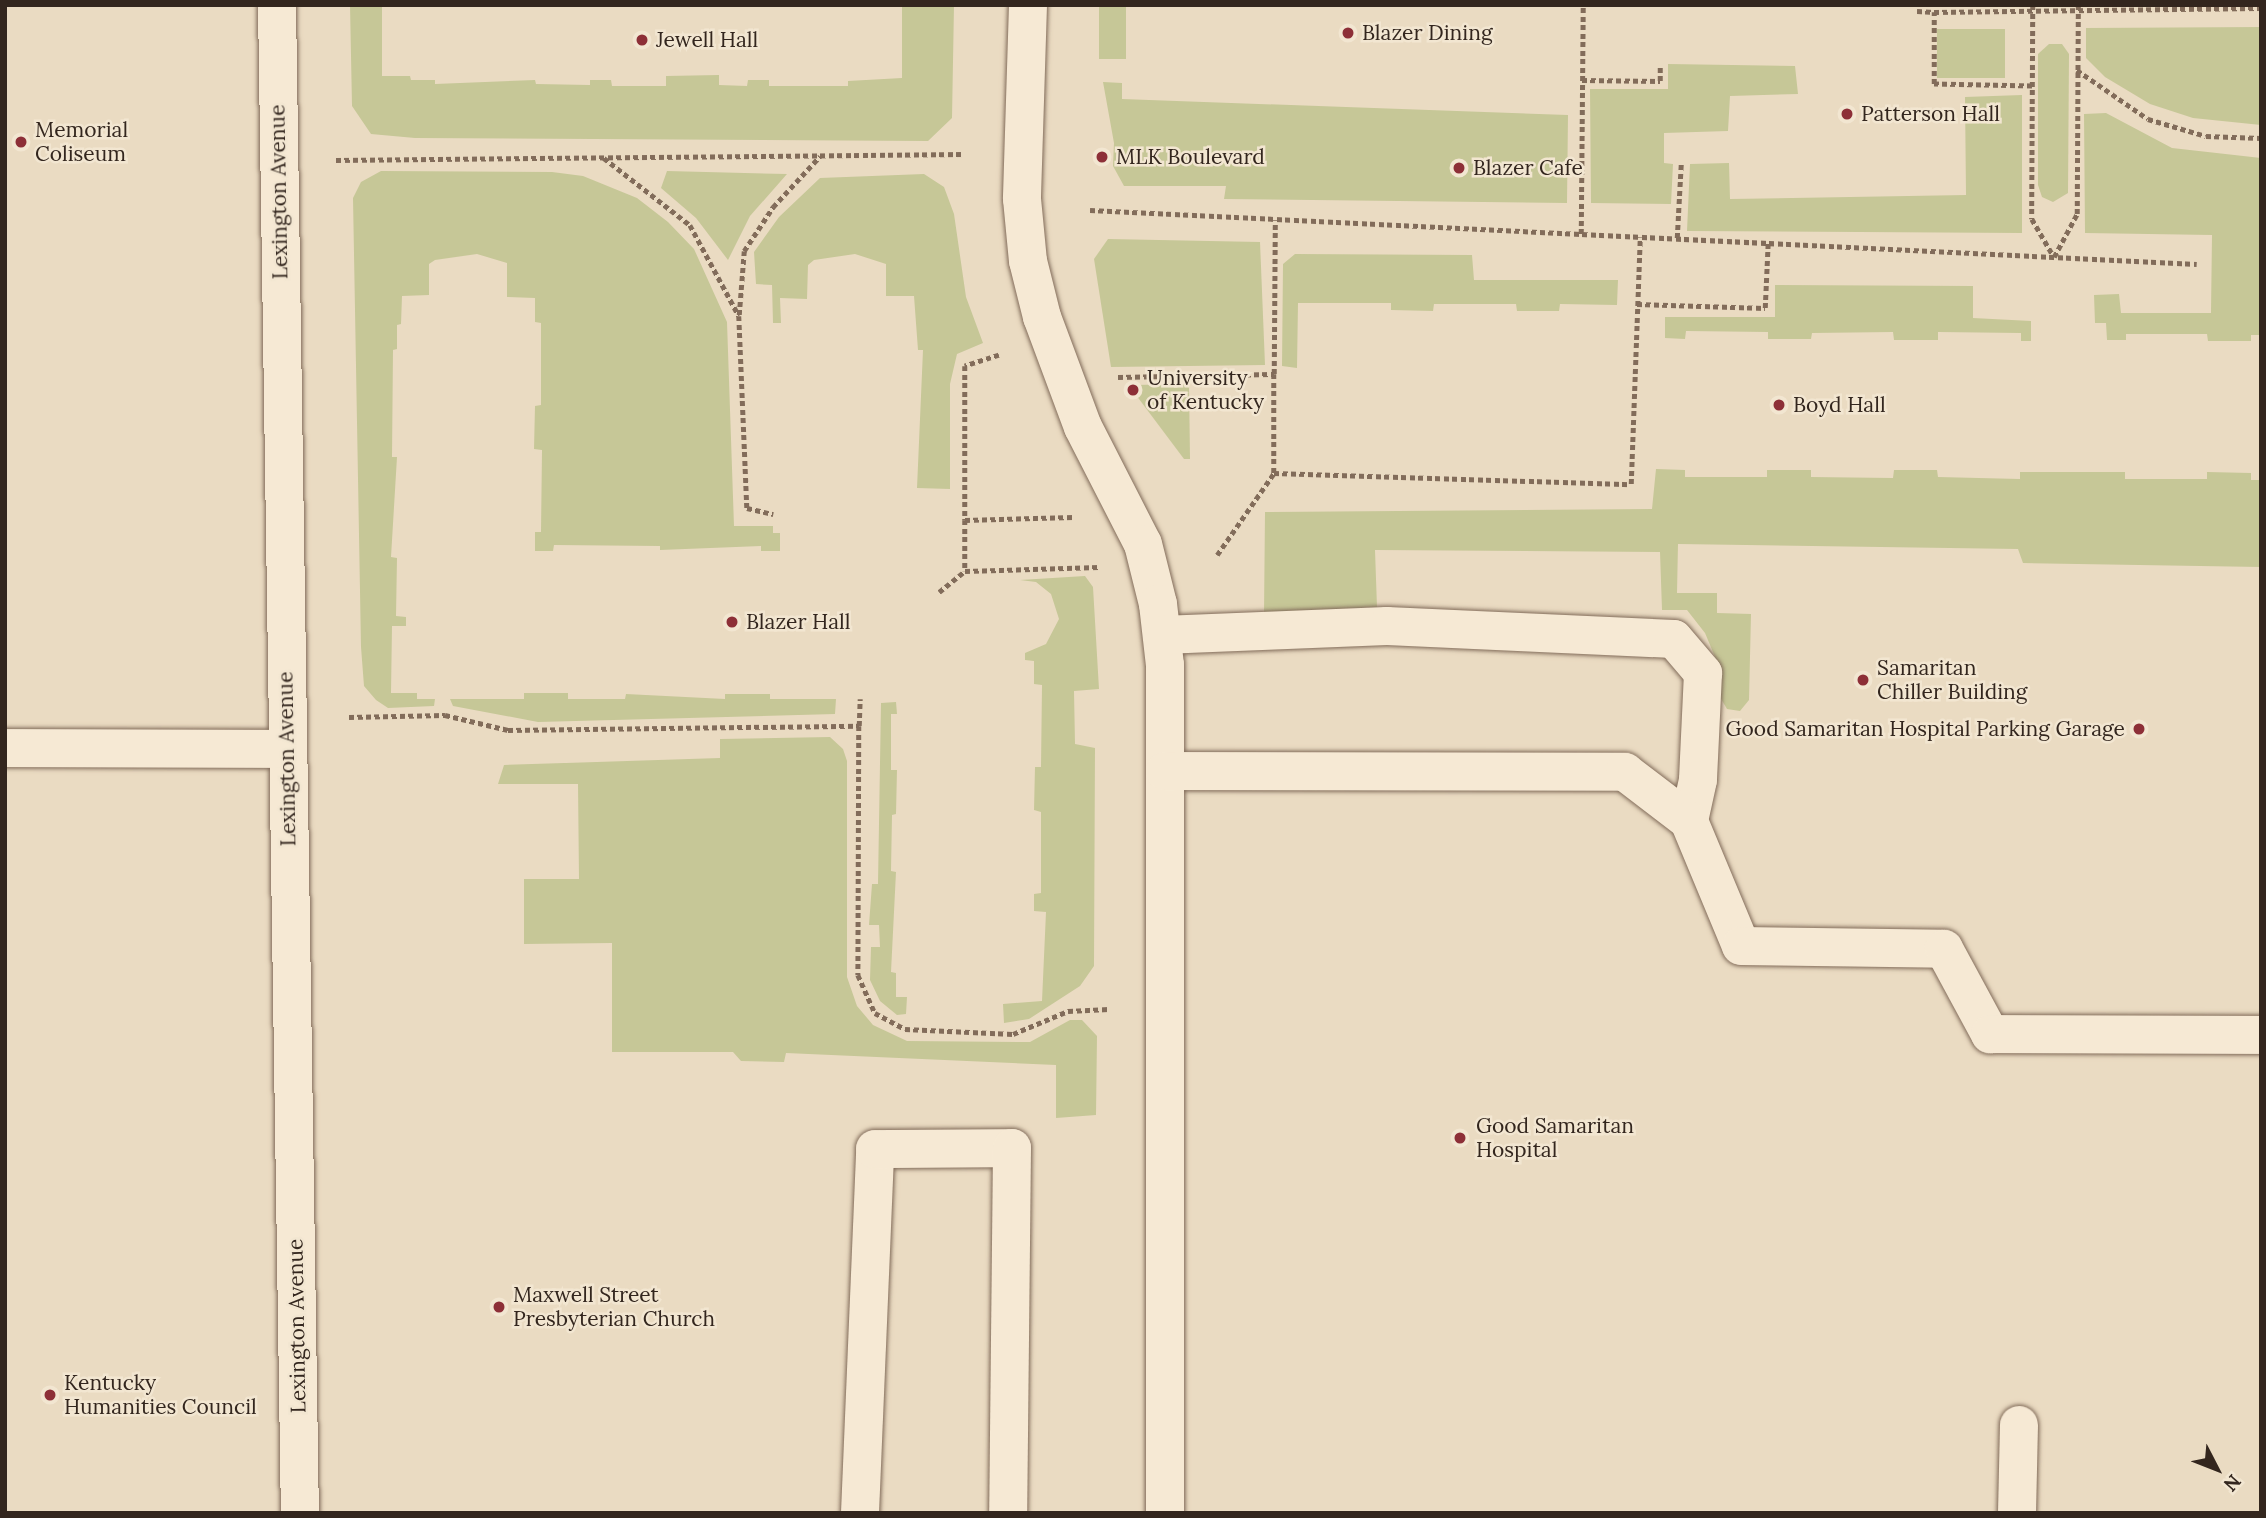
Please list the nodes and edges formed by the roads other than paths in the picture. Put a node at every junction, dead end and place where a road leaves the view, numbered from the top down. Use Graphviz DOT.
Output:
graph roads {
  1 [pos="277,5"];
  2 [pos="1028,5"];
  3 [pos="1162,635"];
  4 [pos="5,748"];
  5 [pos="287,749"];
  6 [pos="1165,771"];
  7 [pos="1689,821"];
  8 [pos="2261,1035"];
  9 [pos="2020,1424"];
  10 [pos="300,1513"];
  11 [pos="860,1513"];
  12 [pos="1008,1513"];
  13 [pos="1165,1513"];
  14 [pos="2017,1513"];
  1 -- 5 [label="street, Lexington Avenue"];
  2 -- 3 [label="street"];
  3 -- 6 [label="street"];
  3 -- 7 [label="street"];
  4 -- 5 [label="street"];
  5 -- 10 [label="street, Lexington Avenue"];
  6 -- 7 [label="street"];
  6 -- 13 [label="street"];
  7 -- 8 [label="street"];
  9 -- 14 [label="street"];
  11 -- 12 [label="street"];
}
